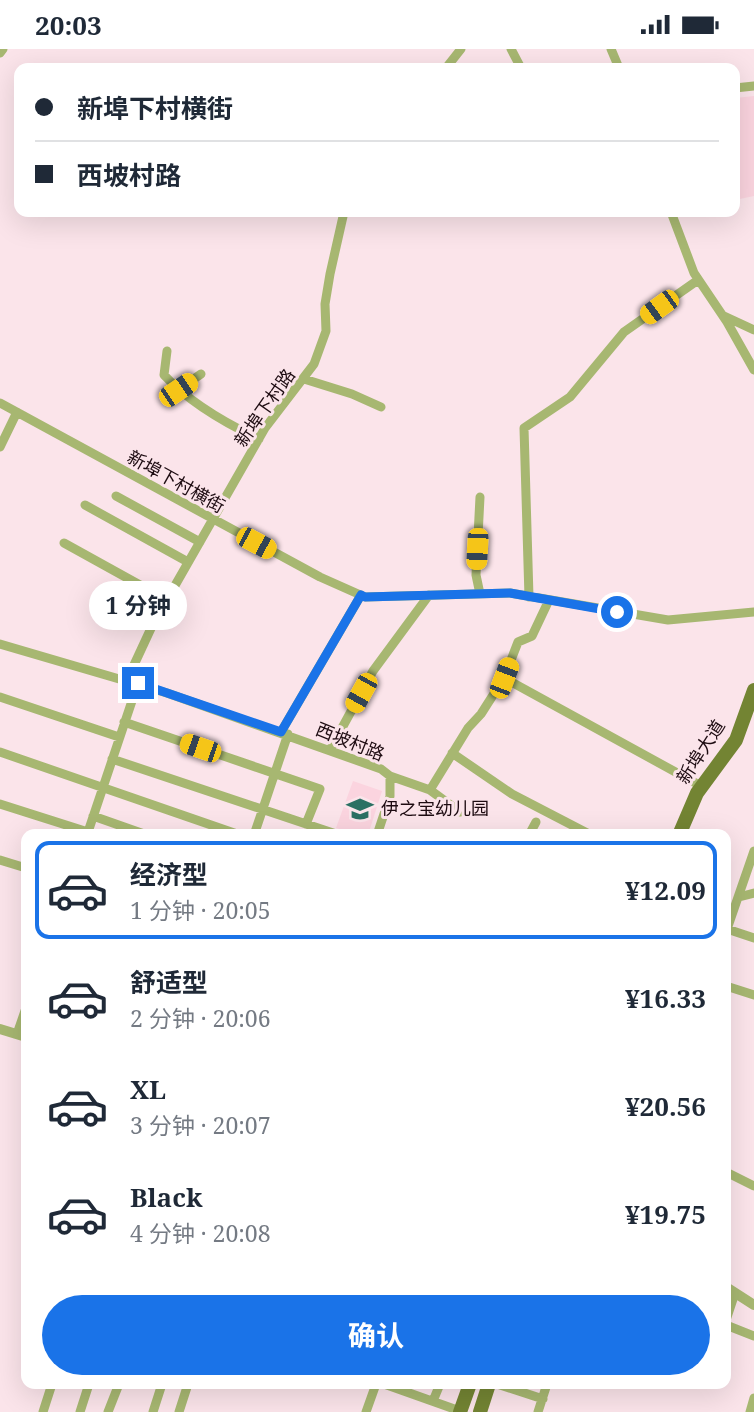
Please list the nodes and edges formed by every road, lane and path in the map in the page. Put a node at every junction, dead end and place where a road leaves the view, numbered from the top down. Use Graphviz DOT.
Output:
graph roads {
  1 [pos="461,49"];
  2 [pos="450,63"];
  3 [pos="343,217"];
  4 [pos="673,217"];
  5 [pos="698,280"];
  6 [pos="722,315"];
  7 [pos="754,330"];
  8 [pos="167,351"];
  9 [pos="754,370"];
  10 [pos="201,375"];
  11 [pos="304,379"];
  12 [pos="178,390"];
  13 [pos="0,403"];
  14 [pos="381,407"];
  15 [pos="17,412"];
  16 [pos="259,439"];
  17 [pos="0,447"];
  18 [pos="116,496"];
  19 [pos="480,496"];
  20 [pos="85,505"];
  21 [pos="213,520"];
  22 [pos="200,542"];
  23 [pos="64,543"];
  24 [pos="188,562"];
  25 [pos="480,594"];
  26 [pos="361,595"];
  27 [pos="429,595"];
  28 [pos="529,597"];
  29 [pos="167,600"];
  30 [pos="550,600"];
  31 [pos="754,612"];
  32 [pos="0,644"];
  33 [pos="504,678"];
  34 [pos="127,680"];
  35 [pos="138,683"];
  36 [pos="754,690"];
  37 [pos="0,697"];
  38 [pos="124,722"];
  39 [pos="284,733"];
  40 [pos="119,737"];
  41 [pos="330,750"];
  42 [pos="0,753"];
  43 [pos="452,753"];
  44 [pos="112,759"];
  45 [pos="275,773"];
  46 [pos="390,776"];
  47 [pos="701,786"];
  48 [pos="103,787"];
  49 [pos="430,790"];
  50 [pos="0,804"];
  51 [pos="263,809"];
  52 [pos="460,812"];
  53 [pos="93,816"];
  54 [pos="536,822"];
  55 [pos="306,824"];
  56 [pos="75,829"];
  57 [pos="88,829"];
  58 [pos="130,829"];
  59 [pos="223,829"];
  60 [pos="256,829"];
  61 [pos="321,829"];
  62 [pos="379,829"];
  63 [pos="532,829"];
  64 [pos="579,829"];
  65 [pos="682,829"];
  66 [pos="754,851"];
  67 [pos="0,860"];
  68 [pos="21,866"];
  69 [pos="754,893"];
  70 [pos="739,897"];
  71 [pos="731,919"];
  72 [pos="731,931"];
  73 [pos="754,937"];
  74 [pos="731,988"];
  75 [pos="754,996"];
  76 [pos="0,1029"];
  77 [pos="21,1036"];
  78 [pos="731,1174"];
  79 [pos="754,1186"];
  80 [pos="731,1290"];
  81 [pos="754,1305"];
  82 [pos="731,1325"];
  83 [pos="754,1336"];
  84 [pos="50,1389"];
  85 [pos="87,1389"];
  86 [pos="116,1389"];
  87 [pos="158,1389"];
  88 [pos="186,1389"];
  89 [pos="374,1389"];
  90 [pos="398,1389"];
  91 [pos="438,1389"];
  92 [pos="468,1389"];
  93 [pos="487,1389"];
  94 [pos="512,1389"];
  95 [pos="545,1389"];
  96 [pos="754,1398"];
  97 [pos="542,1399"];
  98 [pos="433,1401"];
  99 [pos="43,1412"];
  100 [pos="80,1412"];
  101 [pos="108,1412"];
  102 [pos="153,1412"];
  103 [pos="179,1412"];
  104 [pos="366,1412"];
  105 [pos="460,1412"];
  106 [pos="480,1412"];
  107 [pos="538,1412"];
  108 [pos="750,1412"];
  1 -- 2 [label="street"];
  3 -- 11 [label="street, 新埠下村路"];
  4 -- 5 [label="street"];
  5 -- 6 [label="street"];
  5 -- 28 [label="street"];
  6 -- 7 [label="street"];
  6 -- 9 [label="street"];
  8 -- 12 [label="street"];
  10 -- 12 [label="street"];
  11 -- 14 [label="street"];
  11 -- 16 [label="street, 新埠下村路"];
  12 -- 16 [label="street"];
  13 -- 15 [label="street, 新埠下村横街"];
  15 -- 17 [label="street"];
  15 -- 21 [label="street, 新埠下村横街"];
  16 -- 21 [label="street, 新埠下村路"];
  18 -- 22 [label="street"];
  19 -- 25 [label="street"];
  20 -- 24 [label="street"];
  21 -- 22 [label="street, 新埠下村路"];
  21 -- 26 [label="street, 新埠下村横街"];
  22 -- 24 [label="street, 新埠下村路"];
  23 -- 29 [label="street"];
  24 -- 29 [label="street, 新埠下村路"];
  25 -- 27 [label="street, 新埠下村横街"];
  25 -- 28 [label="street, 新埠下村横街"];
  26 -- 27 [label="street, 新埠下村横街"];
  26 -- 39 [label="street"];
  27 -- 41 [label="street"];
  28 -- 30 [label="street, 新埠下村横街"];
  29 -- 34 [label="street, 新埠下村路"];
  30 -- 31 [label="street, 新埠下村横街"];
  30 -- 33 [label="street"];
  32 -- 34 [label="street, 西坡村路"];
  33 -- 43 [label="street"];
  33 -- 47 [label="street"];
  34 -- 35 [label="street, 西坡村路"];
  35 -- 38 [label="street"];
  35 -- 39 [label="street, 西坡村路"];
  36 -- 47 [label="main road, 新埠大道"];
  37 -- 40 [label="street"];
  38 -- 40 [label="street"];
  38 -- 45 [label="street"];
  39 -- 41 [label="street, 西坡村路"];
  39 -- 45 [label="street"];
  40 -- 44 [label="street"];
  41 -- 46 [label="street, 西坡村路"];
  42 -- 48 [label="street"];
  43 -- 49 [label="street"];
  43 -- 64 [label="street"];
  44 -- 48 [label="street"];
  44 -- 51 [label="street"];
  45 -- 51 [label="street"];
  45 -- 55 [label="street"];
  46 -- 49 [label="street"];
  46 -- 62 [label="street, 西坡村路"];
  47 -- 65 [label="main road, 新埠大道"];
  48 -- 53 [label="street"];
  48 -- 59 [label="street"];
  49 -- 52 [label="street"];
  50 -- 56 [label="street"];
  51 -- 55 [label="street"];
  51 -- 60 [label="street"];
  53 -- 57 [label="street"];
  53 -- 58 [label="street"];
  54 -- 63 [label="street"];
  55 -- 61 [label="street"];
  66 -- 70 [label="street"];
  67 -- 68 [label="street"];
  69 -- 70 [label="street"];
  70 -- 71 [label="street"];
  72 -- 73 [label="street"];
  74 -- 75 [label="street"];
  76 -- 77 [label="street"];
  78 -- 79 [label="street"];
  80 -- 81 [label="street"];
  82 -- 83 [label="street"];
  84 -- 99 [label="street"];
  85 -- 100 [label="street"];
  86 -- 101 [label="street"];
  87 -- 102 [label="street"];
  88 -- 103 [label="street"];
  89 -- 104 [label="street"];
  90 -- 98 [label="street"];
  91 -- 98 [label="street"];
  92 -- 105 [label="main road"];
  93 -- 106 [label="main road"];
  94 -- 97 [label="street"];
  95 -- 97 [label="street"];
  96 -- 108 [label="street"];
  97 -- 107 [label="street"];
  98 -- 105 [label="street"];
}
